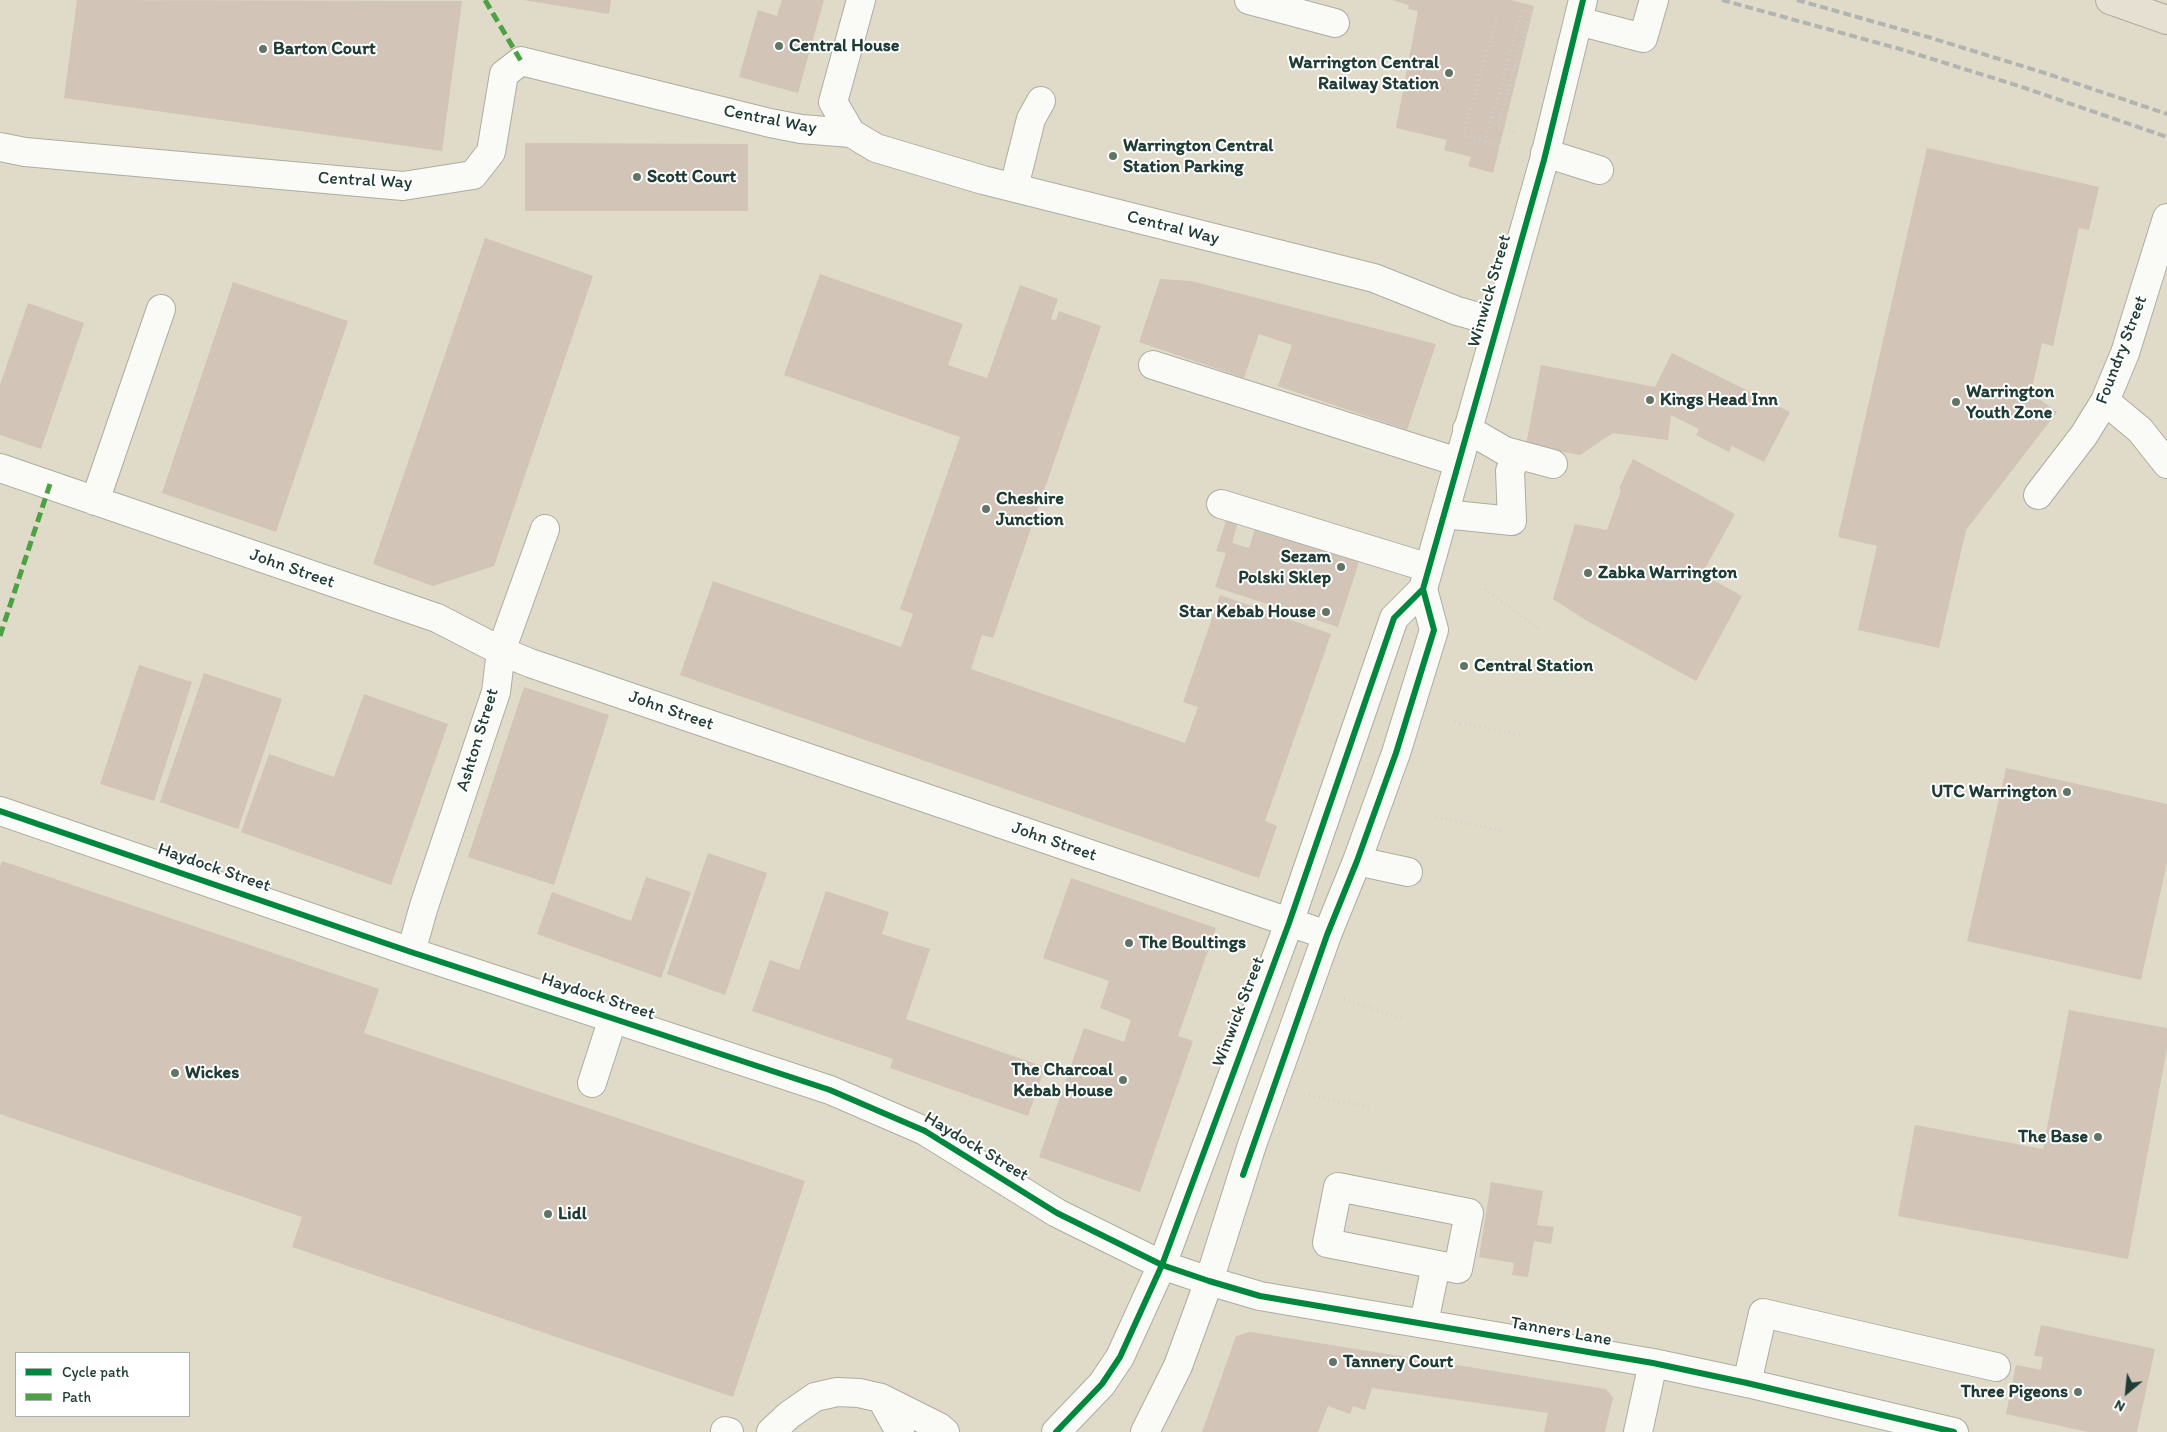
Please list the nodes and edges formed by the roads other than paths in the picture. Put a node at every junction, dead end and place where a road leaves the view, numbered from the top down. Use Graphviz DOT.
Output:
graph roads {
  1 [pos="861,0"];
  2 [pos="1249,0"];
  3 [pos="1654,0"];
  4 [pos="2110,0"];
  5 [pos="1581,11"];
  6 [pos="2167,20"];
  7 [pos="1335,23"];
  8 [pos="1041,101"];
  9 [pos="851,133"];
  10 [pos="0,147"];
  11 [pos="1545,153"];
  12 [pos="1599,170"];
  13 [pos="1014,188"];
  14 [pos="2167,218"];
  15 [pos="162,309"];
  16 [pos="1497,322"];
  17 [pos="1153,365"];
  18 [pos="2105,401"];
  19 [pos="1467,429"];
  20 [pos="1517,455"];
  21 [pos="2165,456"];
  22 [pos="1458,462"];
  23 [pos="1553,464"];
  24 [pos="10,471"];
  25 [pos="2038,495"];
  26 [pos="95,501"];
  27 [pos="1221,504"];
  28 [pos="1444,514"];
  29 [pos="545,529"];
  30 [pos="1426,579"];
  31 [pos="501,651"];
  32 [pos="0,811"];
  33 [pos="1357,861"];
  34 [pos="1408,872"];
  35 [pos="1289,923"];
  36 [pos="1327,935"];
  37 [pos="411,952"];
  38 [pos="613,1018"];
  39 [pos="592,1083"];
  40 [pos="1162,1265"];
  41 [pos="1436,1265"];
  42 [pos="1209,1281"];
  43 [pos="1424,1323"];
  44 [pos="1652,1363"];
  45 [pos="1996,1367"];
  46 [pos="1747,1383"];
  47 [pos="881,1398"];
  48 [pos="771,1432"];
  49 [pos="900,1432"];
  50 [pos="945,1432"];
  51 [pos="1056,1432"];
  52 [pos="1145,1432"];
  53 [pos="1638,1432"];
  54 [pos="1954,1432"];
  1 -- 9 [label="street, Central Way"];
  2 -- 7 [label="street"];
  3 -- 5 [label="street"];
  4 -- 6 [label="highway"];
  5 -- 11 [label="street, Winwick Street"];
  8 -- 13 [label="street"];
  9 -- 10 [label="street, Central Way"];
  9 -- 13 [label="street, Central Way"];
  11 -- 12 [label="street"];
  11 -- 16 [label="street, Winwick Street"];
  13 -- 16 [label="street, Central Way"];
  14 -- 18 [label="street, Foundry Street"];
  15 -- 26 [label="street"];
  16 -- 19 [label="street, Winwick Street"];
  17 -- 22 [label="street"];
  18 -- 21 [label="street"];
  18 -- 25 [label="street, Foundry Street"];
  19 -- 20 [label="street"];
  19 -- 22 [label="street, Winwick Street"];
  20 -- 23 [label="street"];
  20 -- 28 [label="street"];
  22 -- 28 [label="street, Winwick Street"];
  24 -- 26 [label="street, John Street"];
  26 -- 31 [label="street, John Street"];
  27 -- 30 [label="street"];
  28 -- 30 [label="street, Winwick Street"];
  29 -- 31 [label="street, Ashton Street"];
  30 -- 33 [label="street"];
  30 -- 35 [label="street, Winwick Street"];
  31 -- 35 [label="street, John Street"];
  31 -- 37 [label="street, Ashton Street"];
  32 -- 37 [label="street, Haydock Street"];
  33 -- 34 [label="street"];
  33 -- 36 [label="street"];
  35 -- 36 [label="street, John Street"];
  35 -- 40 [label="street, Winwick Street"];
  36 -- 42 [label="street"];
  37 -- 38 [label="street, Haydock Street"];
  38 -- 39 [label="street"];
  38 -- 40 [label="street, Haydock Street"];
  40 -- 42 [label="street, Tanners Lane"];
  40 -- 51 [label="street, Winwick Street"];
  41 -- 41 [label="street"];
  41 -- 43 [label="street"];
  42 -- 43 [label="street, Tanners Lane"];
  42 -- 52 [label="street"];
  43 -- 44 [label="street, Tanners Lane"];
  44 -- 46 [label="street, Tanners Lane"];
  44 -- 53 [label="street"];
  45 -- 46 [label="street"];
  46 -- 54 [label="street, Tanners Lane"];
  47 -- 48 [label="street"];
  47 -- 49 [label="street"];
  47 -- 50 [label="street"];
}
